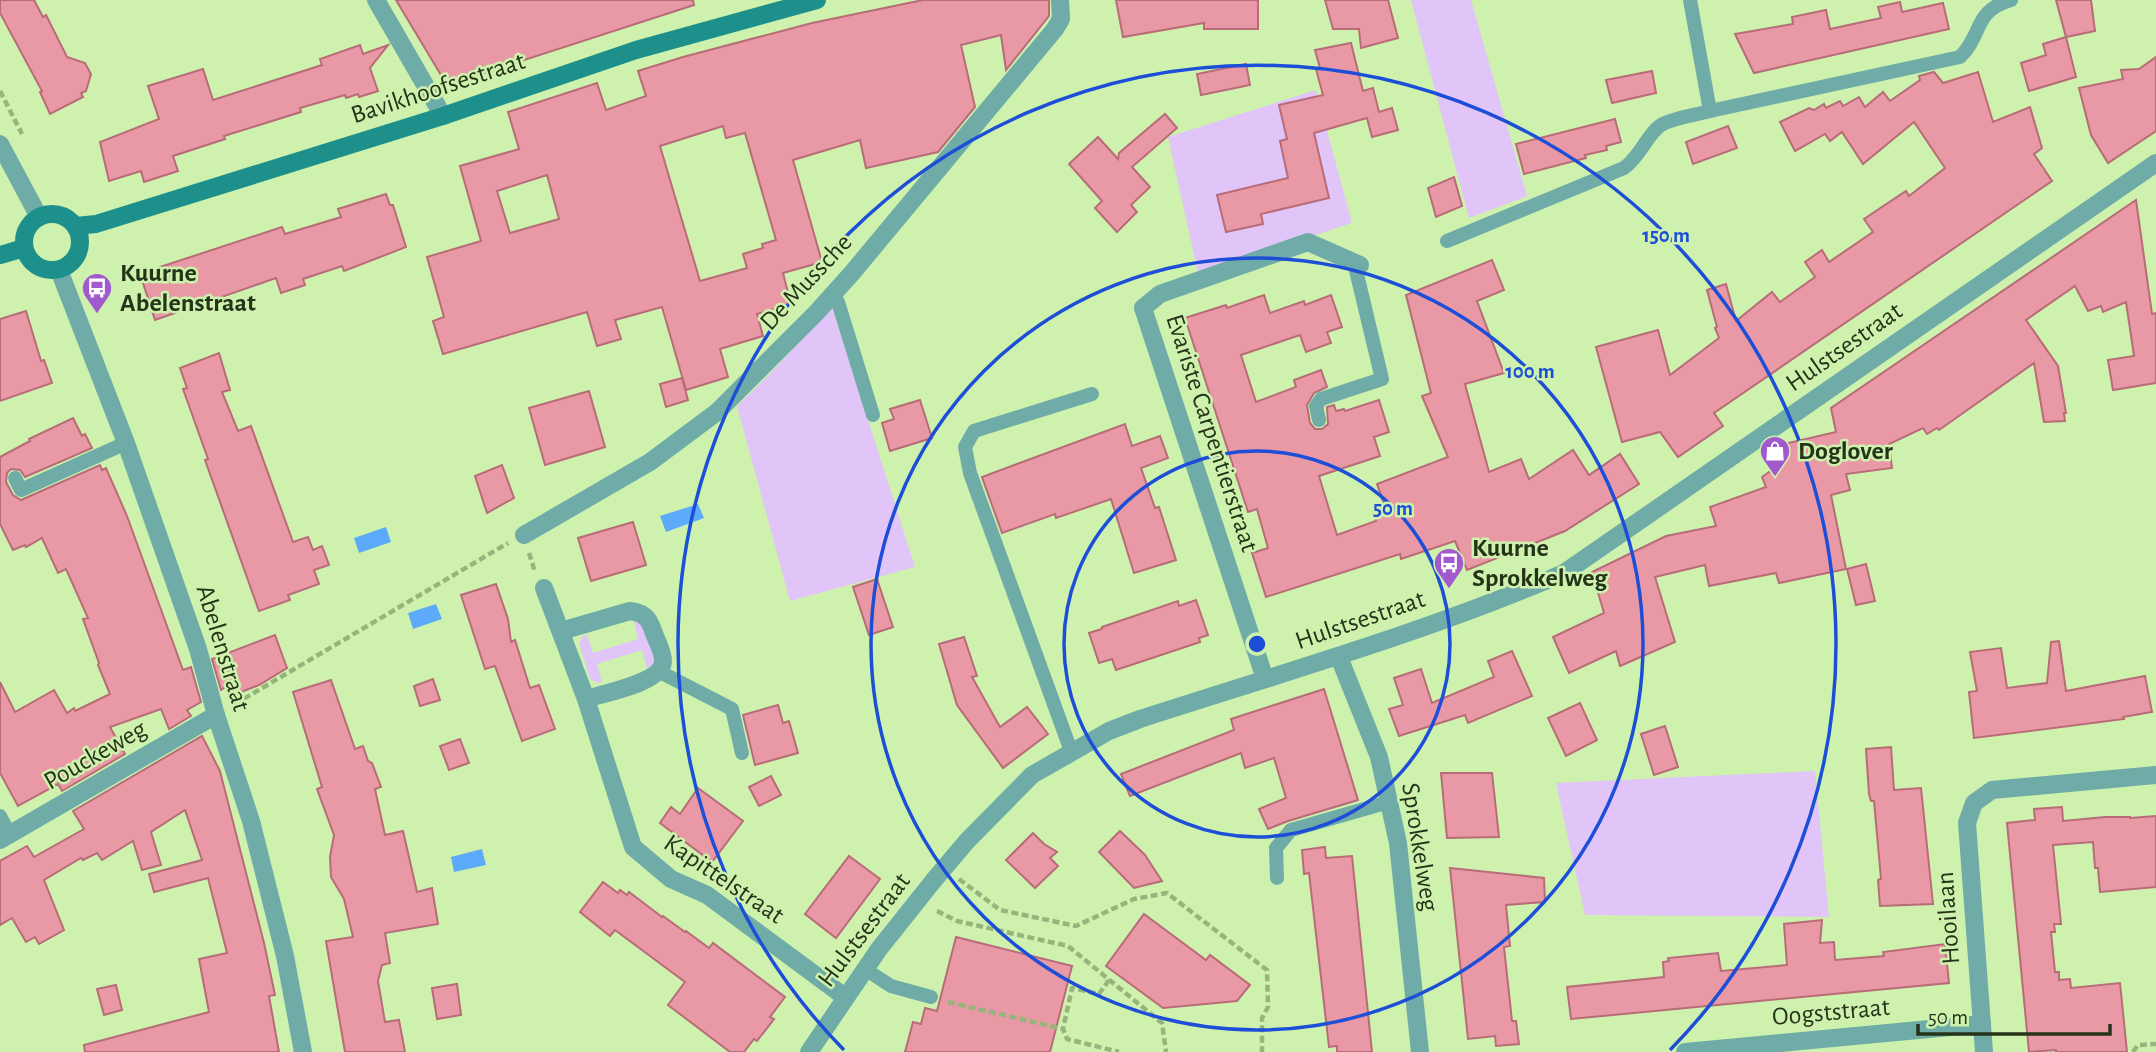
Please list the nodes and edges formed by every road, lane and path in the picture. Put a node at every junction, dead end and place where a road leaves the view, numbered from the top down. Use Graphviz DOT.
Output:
graph roads {
  1 [pos="376,0"];
  2 [pos="817,0"];
  3 [pos="1060,0"];
  4 [pos="1690,0"];
  5 [pos="2011,0"];
  6 [pos="1710,111"];
  7 [pos="443,116"];
  8 [pos="0,144"];
  9 [pos="2156,163"];
  10 [pos="39,217"];
  11 [pos="76,226"];
  12 [pos="1447,241"];
  13 [pos="24,248"];
  14 [pos="0,255"];
  15 [pos="1357,264"];
  16 [pos="59,270"];
  17 [pos="832,295"];
  18 [pos="1092,394"];
  19 [pos="873,415"];
  20 [pos="1319,420"];
  21 [pos="126,443"];
  22 [pos="15,478"];
  23 [pos="524,535"];
  24 [pos="544,588"];
  25 [pos="561,631"];
  26 [pos="1339,657"];
  27 [pos="660,672"];
  28 [pos="1265,678"];
  29 [pos="586,699"];
  30 [pos="216,715"];
  31 [pos="1071,751"];
  32 [pos="742,753"];
  33 [pos="2156,775"];
  34 [pos="1389,802"];
  35 [pos="0,816"];
  36 [pos="5,837"];
  37 [pos="944,868"];
  38 [pos="1277,878"];
  39 [pos="918,901"];
  40 [pos="865,969"];
  41 [pos="1109,980"];
  42 [pos="845,997"];
  43 [pos="931,997"];
  44 [pos="946,1001"];
  45 [pos="1982,1024"];
  46 [pos="1063,1029"];
  47 [pos="2156,1044"];
  48 [pos="303,1052"];
  49 [pos="809,1052"];
  50 [pos="1119,1052"];
  51 [pos="1166,1052"];
  52 [pos="1262,1052"];
  53 [pos="1420,1052"];
  54 [pos="1685,1052"];
  55 [pos="1984,1052"];
  56 [pos="2133,1052"];
  1 -- 7 [label="street"];
  2 -- 7 [label="street, Bavikhoofsestraat"];
  3 -- 17 [label="street, De Mussche"];
  4 -- 6 [label="lane"];
  5 -- 6 [label="lane"];
  6 -- 12 [label="lane"];
  7 -- 11 [label="street, Bavikhoofsestraat"];
  8 -- 10 [label="street"];
  9 -- 26 [label="street, Hulstsestraat"];
  10 -- 11 [label="street"];
  10 -- 13 [label="street"];
  11 -- 16 [label="street"];
  13 -- 14 [label="street"];
  13 -- 16 [label="street"];
  15 -- 20 [label="lane"];
  15 -- 28 [label="street, Evariste Carpentierstraat"];
  16 -- 21 [label="street, Abelenstraat"];
  17 -- 19 [label="lane"];
  17 -- 23 [label="street, De Mussche"];
  18 -- 31 [label="lane"];
  21 -- 22 [label="lane"];
  21 -- 30 [label="street, Abelenstraat"];
  23 -- 24 [label="path"];
  23 -- 30 [label="path"];
  24 -- 25 [label="street, Kapittelstraat"];
  25 -- 27 [label="street"];
  25 -- 29 [label="street, Kapittelstraat"];
  26 -- 28 [label="street, Hulstsestraat"];
  26 -- 34 [label="street, Sprokkelweg"];
  27 -- 29 [label="street"];
  27 -- 32 [label="lane"];
  28 -- 31 [label="street, Hulstsestraat"];
  29 -- 42 [label="street, Kapittelstraat"];
  30 -- 36 [label="street, Pouckeweg"];
  30 -- 48 [label="street, Abelenstraat"];
  31 -- 37 [label="street, Hulstsestraat"];
  33 -- 45 [label="street, Hooilaan"];
  34 -- 38 [label="lane"];
  34 -- 53 [label="street, Sprokkelweg"];
  35 -- 36 [label="lane"];
  37 -- 39 [label="street, Hulstsestraat"];
  37 -- 52 [label="path"];
  39 -- 40 [label="street, Hulstsestraat"];
  39 -- 41 [label="path"];
  40 -- 42 [label="street, Hulstsestraat"];
  40 -- 43 [label="lane"];
  41 -- 46 [label="path"];
  41 -- 51 [label="path"];
  42 -- 49 [label="street, Hulstsestraat"];
  44 -- 46 [label="path"];
  45 -- 54 [label="street, Oogststraat"];
  45 -- 55 [label="street, Hooilaan"];
  46 -- 50 [label="path"];
  47 -- 56 [label="path"];
}
